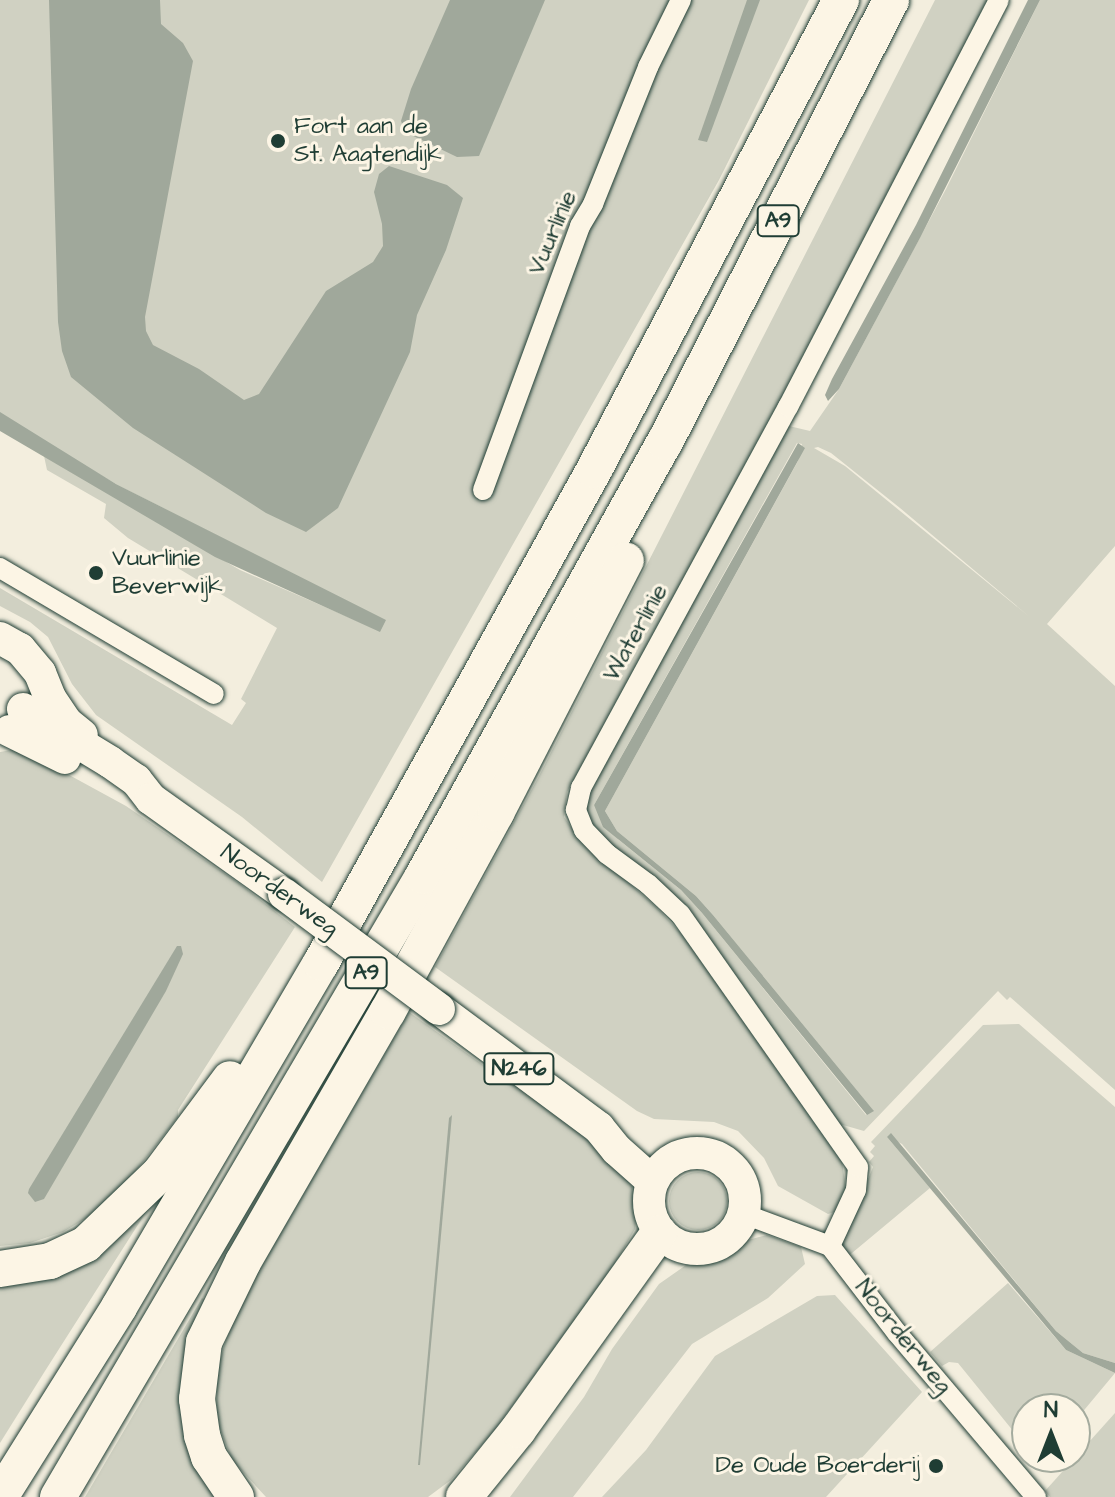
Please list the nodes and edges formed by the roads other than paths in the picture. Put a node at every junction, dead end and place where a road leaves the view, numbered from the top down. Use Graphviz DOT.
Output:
graph roads {
  1 [pos="681,0"];
  2 [pos="841,0"];
  3 [pos="891,0"];
  4 [pos="999,0"];
  5 [pos="665,442"];
  6 [pos="483,490"];
  7 [pos="0,568"];
  8 [pos="0,638"];
  9 [pos="0,654"];
  10 [pos="214,694"];
  11 [pos="11,726"];
  12 [pos="110,762"];
  13 [pos="151,799"];
  14 [pos="321,963"];
  15 [pos="660,1171"];
  16 [pos="744,1214"];
  17 [pos="669,1239"];
  18 [pos="830,1246"];
  19 [pos="0,1269"];
  20 [pos="0,1497"];
  21 [pos="58,1497"];
  22 [pos="236,1497"];
  23 [pos="464,1497"];
  24 [pos="492,1497"];
  25 [pos="1036,1497"];
  1 -- 6 [label="street, Vuurlinie"];
  2 -- 14 [label="highway, A9"];
  3 -- 5 [label="highway, A9"];
  4 -- 18 [label="street, Waterlinie"];
  5 -- 21 [label="highway, A9"];
  5 -- 22 [label="highway, A9"];
  7 -- 10 [label="street"];
  8 -- 12 [label="main road, Noorderweg / N246"];
  9 -- 11 [label="main road"];
  11 -- 12 [label="main road, Noorderweg / N246"];
  11 -- 13 [label="main road, Noorderweg / N246"];
  12 -- 13 [label="main road, Noorderweg / N246"];
  13 -- 15 [label="main road, Noorderweg / N246, bridge"];
  14 -- 19 [label="highway, A9"];
  14 -- 20 [label="highway, A9"];
  15 -- 16 [label="main road"];
  15 -- 17 [label="main road"];
  16 -- 17 [label="main road"];
  16 -- 18 [label="street"];
  17 -- 23 [label="highway"];
  17 -- 24 [label="highway"];
  18 -- 25 [label="street, Noorderweg"];
}
